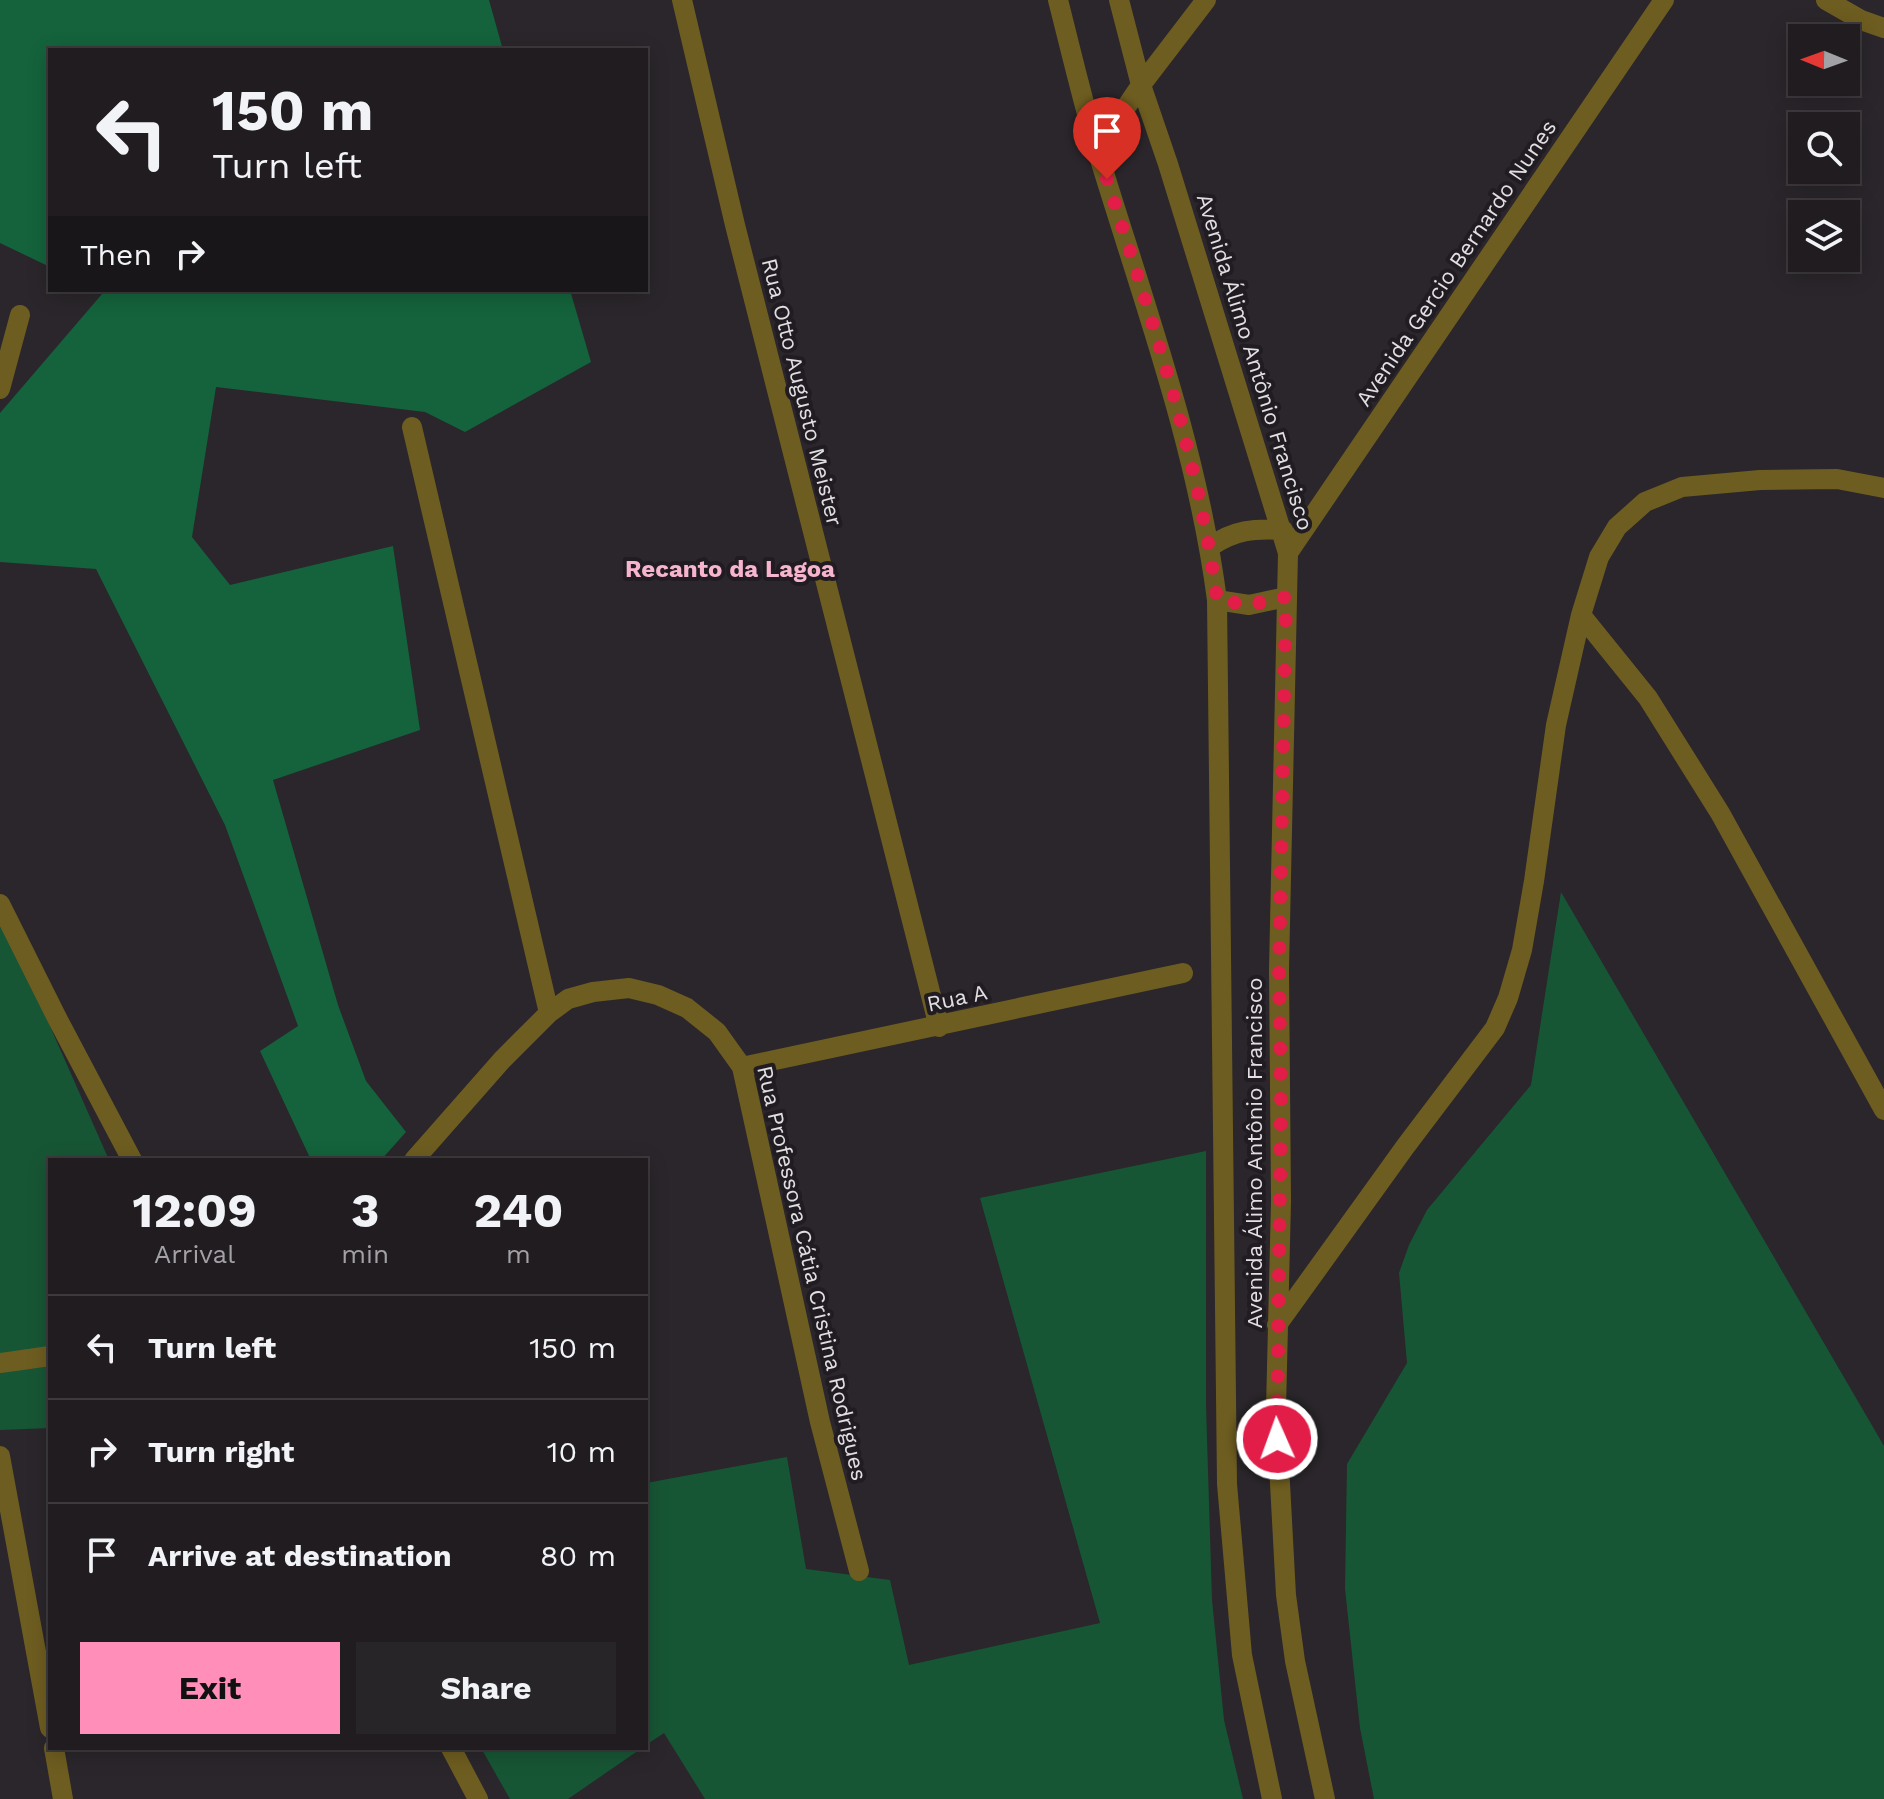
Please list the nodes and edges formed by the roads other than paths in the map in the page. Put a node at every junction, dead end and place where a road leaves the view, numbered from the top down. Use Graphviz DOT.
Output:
graph roads {
  1 [pos="682,0"];
  2 [pos="1058,0"];
  3 [pos="1119,0"];
  4 [pos="1206,0"];
  5 [pos="1664,0"];
  6 [pos="1826,0"];
  7 [pos="1884,28"];
  8 [pos="1141,85"];
  9 [pos="1097,150"];
  10 [pos="20,315"];
  11 [pos="0,389"];
  12 [pos="412,427"];
  13 [pos="1884,488"];
  14 [pos="1283,530"];
  15 [pos="1210,547"];
  16 [pos="1288,553"];
  17 [pos="1286,597"];
  18 [pos="1217,600"];
  19 [pos="1581,615"];
  20 [pos="0,904"];
  21 [pos="1183,973"];
  22 [pos="549,1013"];
  23 [pos="939,1027"];
  24 [pos="742,1067"];
  25 [pos="1884,1110"];
  26 [pos="131,1158"];
  27 [pos="416,1158"];
  28 [pos="1277,1325"];
  29 [pos="48,1356"];
  30 [pos="0,1363"];
  31 [pos="0,1456"];
  32 [pos="859,1571"];
  33 [pos="48,1717"];
  34 [pos="54,1750"];
  35 [pos="452,1750"];
  36 [pos="63,1799"];
  37 [pos="478,1799"];
  38 [pos="1272,1799"];
  39 [pos="1325,1799"];
  1 -- 23 [label="street, Rua Otto Augusto Meister"];
  2 -- 9 [label="street, Avenida Álimo Antônio Francisco"];
  3 -- 8 [label="street, Avenida Álimo Antônio Francisco"];
  4 -- 8 [label="street"];
  5 -- 16 [label="street, Avenida Gercio Bernardo Nunes"];
  6 -- 7 [label="street"];
  8 -- 9 [label="street"];
  8 -- 14 [label="street, Avenida Álimo Antônio Francisco"];
  9 -- 15 [label="street, Avenida Álimo Antônio Francisco"];
  10 -- 11 [label="street"];
  12 -- 22 [label="street"];
  13 -- 19 [label="street"];
  14 -- 15 [label="street"];
  14 -- 16 [label="street, Avenida Álimo Antônio Francisco"];
  15 -- 18 [label="street, Avenida Álimo Antônio Francisco"];
  16 -- 17 [label="street, Avenida Álimo Antônio Francisco"];
  17 -- 18 [label="street"];
  17 -- 28 [label="street, Avenida Álimo Antônio Francisco"];
  18 -- 38 [label="street, Avenida Álimo Antônio Francisco"];
  19 -- 25 [label="street"];
  19 -- 28 [label="street"];
  20 -- 26 [label="street"];
  21 -- 23 [label="street, Rua A"];
  22 -- 24 [label="street, Rua Professora Cátia Cristina Rodrigues"];
  22 -- 27 [label="street, Rua Professora Cátia Cristina Rodrigues"];
  23 -- 24 [label="street, Rua A"];
  24 -- 32 [label="street, Rua Professora Cátia Cristina Rodrigues"];
  28 -- 39 [label="street, Avenida Álimo Antônio Francisco"];
  29 -- 30 [label="street"];
  31 -- 33 [label="street"];
  34 -- 36 [label="street"];
  35 -- 37 [label="street"];
}
